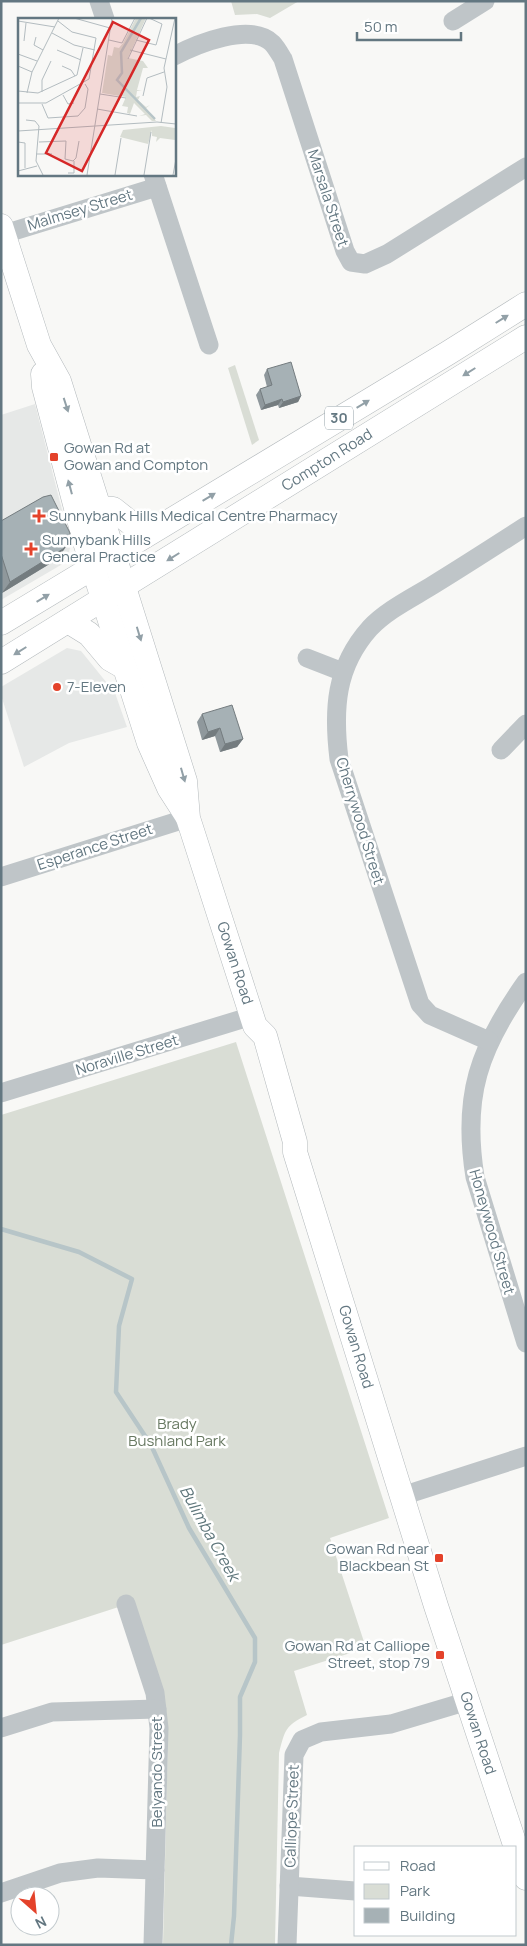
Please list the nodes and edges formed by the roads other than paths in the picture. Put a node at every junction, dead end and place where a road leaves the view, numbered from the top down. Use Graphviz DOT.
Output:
graph roads {
  1 [pos="99,1"];
  2 [pos="485,1"];
  3 [pos="105,18"];
  4 [pos="453,21"];
  5 [pos="175,56"];
  6 [pos="526,168"];
  7 [pos="155,181"];
  8 [pos="3,230"];
  9 [pos="526,304"];
  10 [pos="526,337"];
  11 [pos="39,345"];
  12 [pos="209,345"];
  13 [pos="99,508"];
  14 [pos="526,526"];
  15 [pos="152,531"];
  16 [pos="114,554"];
  17 [pos="93,567"];
  18 [pos="124,588"];
  19 [pos="103,600"];
  20 [pos="68,621"];
  21 [pos="1,623"];
  22 [pos="306,658"];
  23 [pos="1,662"];
  24 [pos="124,667"];
  25 [pos="343,672"];
  26 [pos="526,724"];
  27 [pos="501,750"];
  28 [pos="188,818"];
  29 [pos="1,877"];
  30 [pos="526,982"];
  31 [pos="254,1021"];
  32 [pos="489,1041"];
  33 [pos="1,1093"];
  34 [pos="526,1343"];
  35 [pos="526,1456"];
  36 [pos="402,1496"];
  37 [pos="126,1604"];
  38 [pos="468,1701"];
  39 [pos="157,1709"];
  40 [pos="1,1728"];
  41 [pos="522,1851"];
  42 [pos="155,1870"];
  43 [pos="526,1878"];
  44 [pos="289,1886"];
  45 [pos="354,1891"];
  46 [pos="1,1893"];
  47 [pos="153,1945"];
  48 [pos="288,1945"];
  1 -- 3 [label="street"];
  2 -- 4 [label="street"];
  5 -- 6 [label="street, Marsala Street"];
  7 -- 8 [label="street, Malmsey Street"];
  7 -- 12 [label="street"];
  8 -- 11 [label="main road, Gowan Road"];
  15 -- 9 [label="main road, Compton Road / 30, one-way"];
  10 -- 18 [label="main road, Compton Road / 30, one-way"];
  11 -- 13 [label="main road, Gowan Road, one-way"];
  17 -- 11 [label="main road, Gowan Road, one-way"];
  13 -- 15 [label="main road"];
  13 -- 16 [label="main road, Gowan Road"];
  14 -- 25 [label="street, Cherrywood Street"];
  15 -- 16 [label="main road, Compton Road / 30"];
  16 -- 17 [label="main road, Compton Road / 30"];
  16 -- 18 [label="main road, Gowan Road"];
  17 -- 19 [label="main road, Gowan Road"];
  21 -- 17 [label="main road, Compton Road / 30, one-way"];
  18 -- 19 [label="main road, Compton Road / 30"];
  18 -- 28 [label="main road, Gowan Road, one-way"];
  19 -- 20 [label="main road, Compton Road / 30"];
  19 -- 24 [label="main road, Gowan Road"];
  20 -- 23 [label="main road, Compton Road / 30, one-way"];
  20 -- 24 [label="main road"];
  22 -- 25 [label="street"];
  24 -- 28 [label="main road, Gowan Road"];
  25 -- 32 [label="street, Cherrywood Street"];
  26 -- 27 [label="street"];
  28 -- 29 [label="street, Esperance Street"];
  28 -- 31 [label="main road, Gowan Road"];
  30 -- 32 [label="street, Honeywood Street"];
  31 -- 33 [label="street, Noraville Street"];
  31 -- 36 [label="main road, Gowan Road"];
  32 -- 34 [label="street, Honeywood Street"];
  35 -- 36 [label="street"];
  36 -- 38 [label="main road, Gowan Road"];
  37 -- 39 [label="street, Belyando Street"];
  38 -- 41 [label="main road, Gowan Road"];
  38 -- 44 [label="street, Calliope Street"];
  39 -- 40 [label="street"];
  39 -- 42 [label="street, Belyando Street"];
  41 -- 43 [label="main road, Gowan Road"];
  42 -- 46 [label="street"];
  42 -- 47 [label="street, Belyando Street"];
  44 -- 45 [label="street"];
  44 -- 48 [label="street, Calliope Street"];
}
